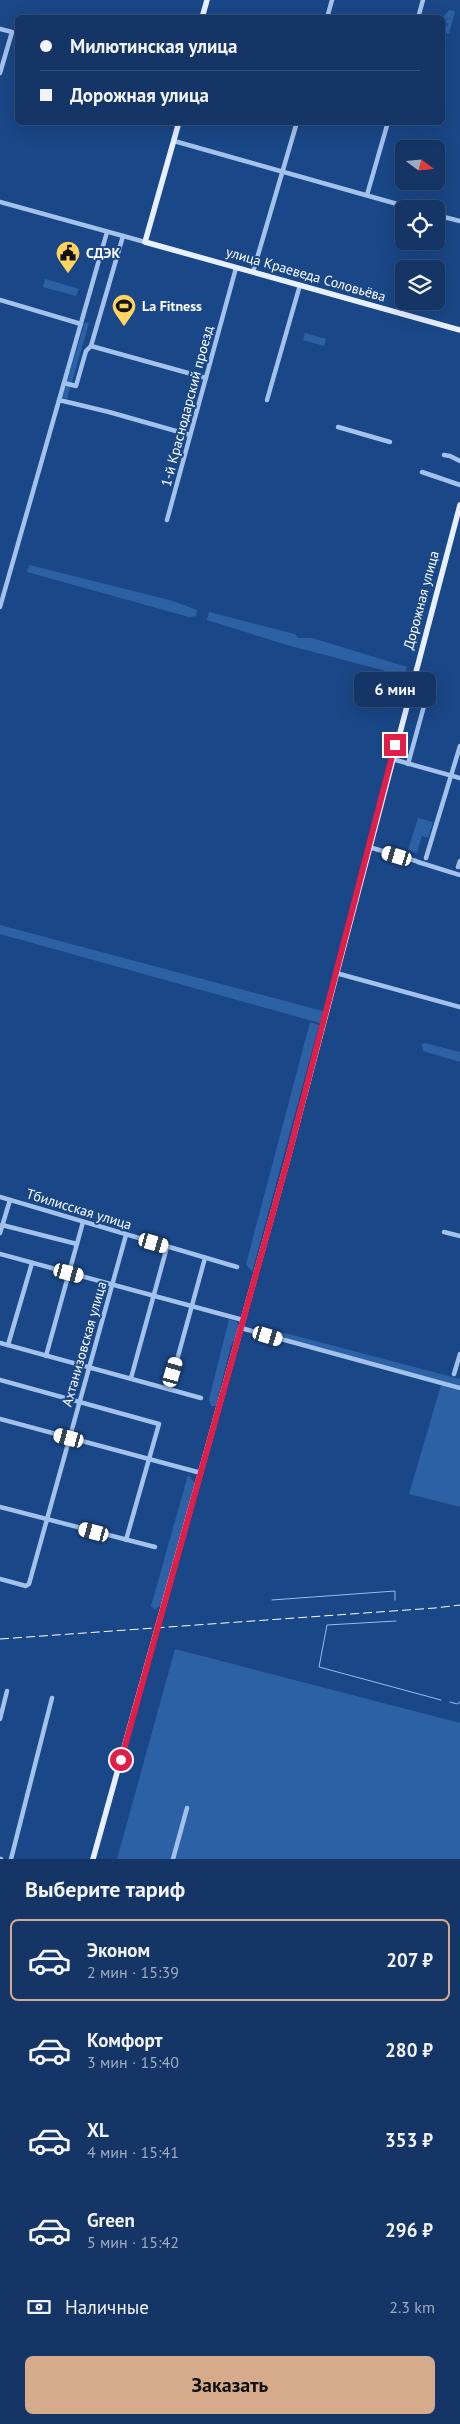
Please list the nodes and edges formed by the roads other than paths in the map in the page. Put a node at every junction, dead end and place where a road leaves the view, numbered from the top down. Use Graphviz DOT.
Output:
graph roads {
  1 [pos="207,0"];
  2 [pos="332,0"];
  3 [pos="423,0"];
  4 [pos="203,15"];
  5 [pos="328,15"];
  6 [pos="419,15"];
  7 [pos="0,29"];
  8 [pos="0,73"];
  9 [pos="178,125"];
  10 [pos="296,125"];
  11 [pos="387,125"];
  12 [pos="174,142"];
  13 [pos="283,172"];
  14 [pos="367,195"];
  15 [pos="0,202"];
  16 [pos="395,203"];
  17 [pos="445,217"];
  18 [pos="460,221"];
  19 [pos="108,232"];
  20 [pos="123,236"];
  21 [pos="143,242"];
  22 [pos="236,268"];
  23 [pos="254,272"];
  24 [pos="300,286"];
  25 [pos="0,300"];
  26 [pos="81,324"];
  27 [pos="460,330"];
  28 [pos="91,346"];
  29 [pos="74,348"];
  30 [pos="86,351"];
  31 [pos="206,378"];
  32 [pos="64,383"];
  33 [pos="59,400"];
  34 [pos="268,400"];
  35 [pos="338,427"];
  36 [pos="190,435"];
  37 [pos="390,442"];
  38 [pos="444,455"];
  39 [pos="460,461"];
  40 [pos="422,472"];
  41 [pos="460,486"];
  42 [pos="460,505"];
  43 [pos="167,520"];
  44 [pos="0,607"];
  45 [pos="411,686"];
  46 [pos="460,746"];
  47 [pos="392,759"];
  48 [pos="408,764"];
  49 [pos="451,776"];
  50 [pos="460,778"];
  51 [pos="369,847"];
  52 [pos="426,858"];
  53 [pos="460,861"];
  54 [pos="458,867"];
  55 [pos="460,875"];
  56 [pos="336,973"];
  57 [pos="460,1007"];
  58 [pos="0,1197"];
  59 [pos="10,1200"];
  60 [pos="84,1222"];
  61 [pos="2,1225"];
  62 [pos="444,1232"];
  63 [pos="0,1233"];
  64 [pos="126,1235"];
  65 [pos="460,1236"];
  66 [pos="77,1244"];
  67 [pos="168,1247"];
  68 [pos="0,1254"];
  69 [pos="205,1258"];
  70 [pos="32,1263"];
  71 [pos="237,1267"];
  72 [pos="69,1273"];
  73 [pos="112,1285"];
  74 [pos="154,1296"];
  75 [pos="192,1306"];
  76 [pos="243,1320"];
  77 [pos="241,1328"];
  78 [pos="0,1343"];
  79 [pos="8,1345"];
  80 [pos="460,1354"];
  81 [pos="46,1356"];
  82 [pos="89,1367"];
  83 [pos="454,1374"];
  84 [pos="131,1378"];
  85 [pos="0,1380"];
  86 [pos="169,1388"];
  87 [pos="460,1388"];
  88 [pos="201,1398"];
  89 [pos="79,1402"];
  90 [pos="0,1419"];
  91 [pos="69,1438"];
  92 [pos="148,1460"];
  93 [pos="201,1473"];
  94 [pos="0,1507"];
  95 [pos="46,1520"];
  96 [pos="126,1540"];
  97 [pos="155,1547"];
  98 [pos="0,1580"];
  99 [pos="8,1691"];
  100 [pos="52,1698"];
  101 [pos="0,1719"];
  102 [pos="187,1808"];
  103 [pos="11,1859"];
  104 [pos="93,1859"];
  105 [pos="173,1859"];
  1 -- 4 [label="main road"];
  2 -- 5 [label="street"];
  3 -- 6 [label="street"];
  7 -- 8 [label="street"];
  9 -- 12 [label="main road"];
  10 -- 13 [label="street"];
  11 -- 14 [label="street"];
  12 -- 13 [label="street"];
  12 -- 21 [label="main road"];
  13 -- 14 [label="street"];
  13 -- 23 [label="street"];
  14 -- 16 [label="street"];
  15 -- 19 [label="street"];
  17 -- 18 [label="street"];
  19 -- 20 [label="street"];
  19 -- 26 [label="street"];
  20 -- 21 [label="street"];
  20 -- 28 [label="street"];
  21 -- 22 [label="main road, улица Краеведа Соловьёва"];
  22 -- 23 [label="main road, улица Краеведа Соловьёва"];
  22 -- 31 [label="street, 1-й Краснодарский проезд"];
  23 -- 24 [label="main road, улица Краеведа Соловьёва"];
  24 -- 27 [label="main road, улица Краеведа Соловьёва"];
  24 -- 34 [label="street"];
  25 -- 26 [label="street"];
  26 -- 29 [label="street"];
  28 -- 30 [label="street"];
  28 -- 31 [label="street"];
  29 -- 30 [label="street"];
  29 -- 32 [label="street"];
  30 -- 32 [label="street"];
  31 -- 36 [label="street, 1-й Краснодарский проезд"];
  32 -- 33 [label="street"];
  33 -- 36 [label="street"];
  33 -- 44 [label="street"];
  35 -- 37 [label="street"];
  36 -- 43 [label="street, 1-й Краснодарский проезд"];
  38 -- 39 [label="street"];
  40 -- 41 [label="street"];
  42 -- 45 [label="main road, Дорожная улица"];
  45 -- 47 [label="main road, Дорожная улица"];
  45 -- 48 [label="street"];
  46 -- 49 [label="street"];
  47 -- 48 [label="street"];
  47 -- 51 [label="main road, Дорожная улица"];
  48 -- 49 [label="street"];
  49 -- 50 [label="street"];
  49 -- 52 [label="street"];
  51 -- 55 [label="street"];
  51 -- 56 [label="main road, Дорожная улица"];
  53 -- 54 [label="street"];
  56 -- 57 [label="street"];
  56 -- 76 [label="main road, Дорожная улица"];
  58 -- 59 [label="street, Тбилисская улица"];
  59 -- 60 [label="street, Тбилисская улица"];
  59 -- 61 [label="street"];
  60 -- 64 [label="street, Тбилисская улица"];
  60 -- 66 [label="street"];
  61 -- 63 [label="street"];
  61 -- 66 [label="street"];
  62 -- 65 [label="street"];
  64 -- 67 [label="street, Тбилисская улица"];
  64 -- 73 [label="street, Ахтанизовская улица"];
  66 -- 72 [label="street"];
  67 -- 69 [label="street, Тбилисская улица"];
  67 -- 74 [label="street"];
  68 -- 70 [label="street"];
  69 -- 71 [label="street, Тбилисская улица"];
  69 -- 75 [label="street"];
  70 -- 72 [label="street"];
  70 -- 79 [label="street"];
  72 -- 73 [label="street"];
  72 -- 81 [label="street"];
  73 -- 74 [label="street"];
  73 -- 82 [label="street, Ахтанизовская улица"];
  74 -- 75 [label="street"];
  74 -- 84 [label="street"];
  75 -- 76 [label="street"];
  75 -- 86 [label="street"];
  76 -- 77 [label="main road, Дорожная улица"];
  77 -- 87 [label="street"];
  77 -- 93 [label="main road, Дорожная улица"];
  78 -- 79 [label="street"];
  79 -- 81 [label="street"];
  80 -- 83 [label="street"];
  81 -- 82 [label="street"];
  82 -- 84 [label="street"];
  82 -- 89 [label="street, Ахтанизовская улица"];
  84 -- 86 [label="street"];
  85 -- 89 [label="street"];
  86 -- 88 [label="street"];
  89 -- 91 [label="street, Ахтанизовская улица"];
  89 -- 92 [label="street"];
  90 -- 91 [label="street"];
  91 -- 92 [label="street"];
  91 -- 95 [label="street, Ахтанизовская улица"];
  92 -- 93 [label="street"];
  92 -- 96 [label="street"];
  93 -- 104 [label="main road, Дорожная улица"];
  94 -- 95 [label="street"];
  95 -- 96 [label="street"];
  95 -- 98 [label="street, Ахтанизовская улица"];
  96 -- 97 [label="street"];
  99 -- 101 [label="street"];
  100 -- 103 [label="street"];
  102 -- 105 [label="street"];
}
